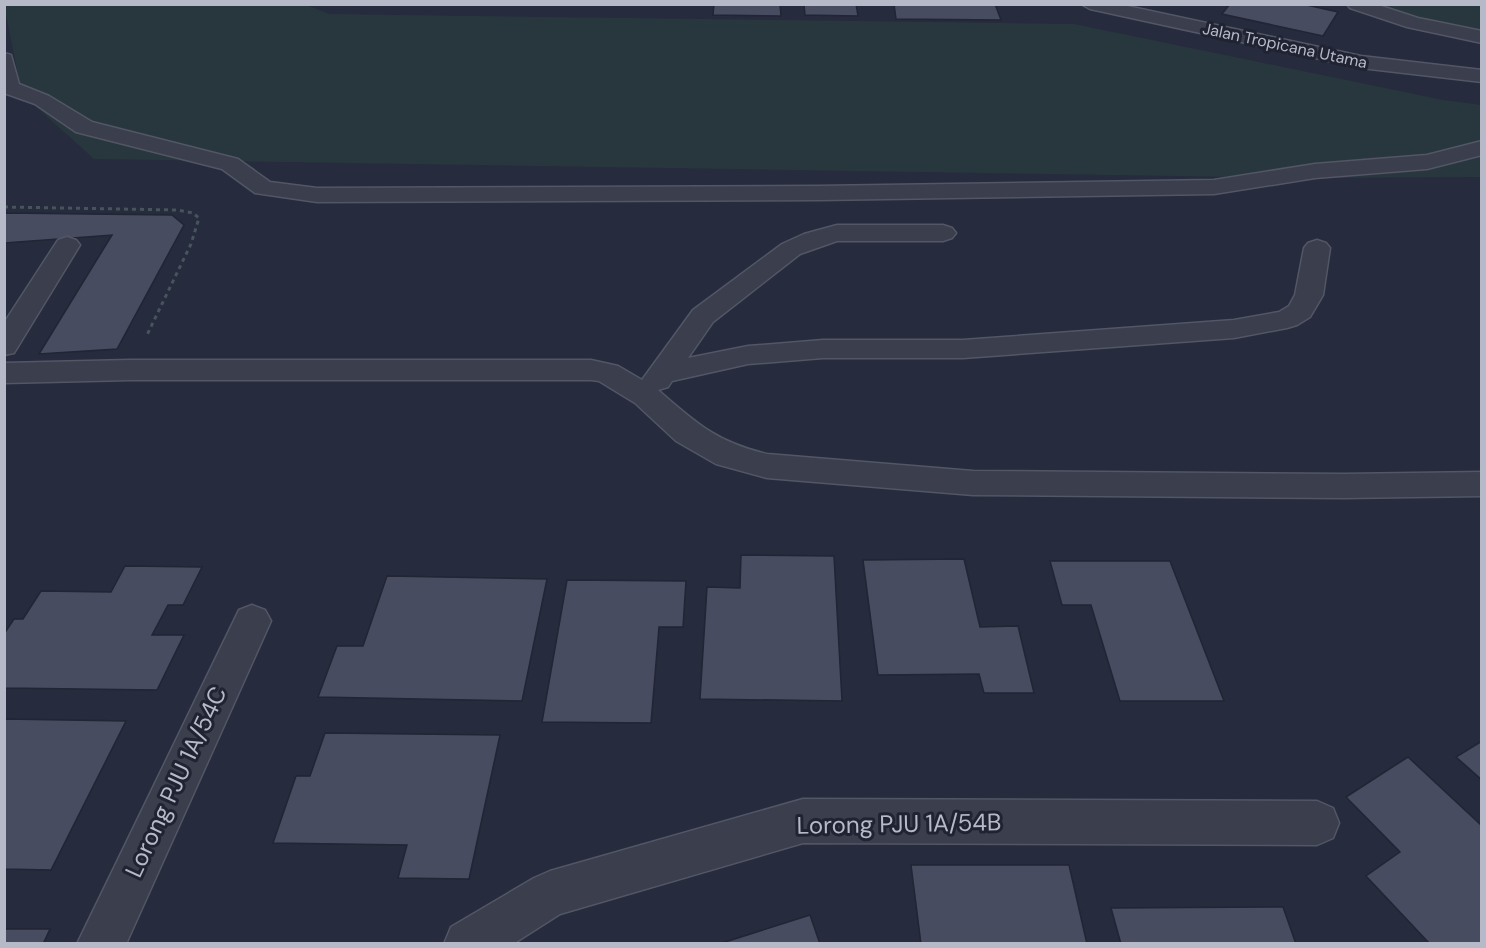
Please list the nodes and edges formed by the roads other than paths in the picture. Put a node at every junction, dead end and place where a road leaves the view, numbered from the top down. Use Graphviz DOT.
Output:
graph roads {
  1 [pos="1090,4"];
  2 [pos="1356,4"];
  3 [pos="1482,37"];
  4 [pos="4,59"];
  5 [pos="1482,76"];
  6 [pos="1482,148"];
  7 [pos="943,233"];
  8 [pos="67,245"];
  9 [pos="1317,248"];
  10 [pos="4,346"];
  11 [pos="4,373"];
  12 [pos="654,384"];
  13 [pos="1482,484"];
  14 [pos="252,621"];
  15 [pos="1317,823"];
  16 [pos="101,944"];
  17 [pos="468,944"];
  1 -- 5 [label="street, Jalan Tropicana Utama"];
  2 -- 3 [label="street"];
  4 -- 6 [label="street"];
  7 -- 12 [label="street"];
  8 -- 10 [label="street"];
  9 -- 12 [label="street"];
  11 -- 12 [label="street"];
  12 -- 13 [label="street"];
  14 -- 16 [label="street, Lorong PJU 1A/54C"];
  15 -- 17 [label="street, Lorong PJU 1A/54B"];
}
